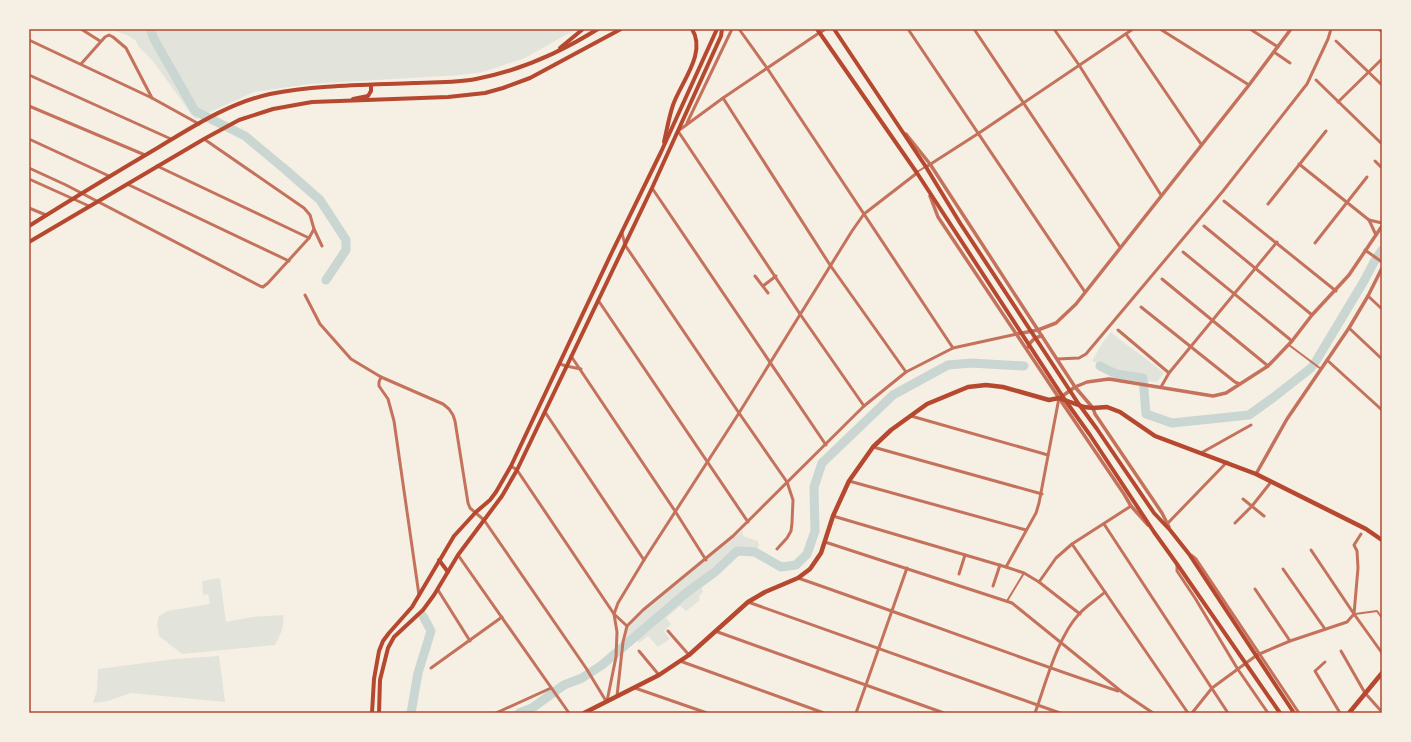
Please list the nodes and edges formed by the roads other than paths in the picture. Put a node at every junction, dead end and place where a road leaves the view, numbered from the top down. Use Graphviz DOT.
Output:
graph roads {
  1 [pos="80,29"];
  2 [pos="583,29"];
  3 [pos="598,29"];
  4 [pos="621,29"];
  5 [pos="692,29"];
  6 [pos="716,29"];
  7 [pos="722,29"];
  8 [pos="732,29"];
  9 [pos="739,29"];
  10 [pos="825,29"];
  11 [pos="834,29"];
  12 [pos="908,29"];
  13 [pos="974,29"];
  14 [pos="1054,29"];
  15 [pos="1133,29"];
  16 [pos="1160,29"];
  17 [pos="1250,29"];
  18 [pos="1291,29"];
  19 [pos="1331,29"];
  20 [pos="1379,29"];
  21 [pos="818,31"];
  22 [pos="1382,32"];
  23 [pos="1126,34"];
  24 [pos="29,40"];
  25 [pos="100,41"];
  26 [pos="1336,41"];
  27 [pos="1278,47"];
  28 [pos="1274,52"];
  29 [pos="554,53"];
  30 [pos="1382,59"];
  31 [pos="1290,63"];
  32 [pos="81,64"];
  33 [pos="1079,65"];
  34 [pos="767,68"];
  35 [pos="1369,72"];
  36 [pos="29,75"];
  37 [pos="1316,80"];
  38 [pos="371,84"];
  39 [pos="1382,84"];
  40 [pos="1249,85"];
  41 [pos="152,98"];
  42 [pos="723,98"];
  43 [pos="341,101"];
  44 [pos="1338,102"];
  45 [pos="1024,103"];
  46 [pos="29,106"];
  47 [pos="199,124"];
  48 [pos="686,124"];
  49 [pos="678,131"];
  50 [pos="1326,131"];
  51 [pos="979,133"];
  52 [pos="29,139"];
  53 [pos="204,139"];
  54 [pos="172,140"];
  55 [pos="1201,144"];
  56 [pos="1382,144"];
  57 [pos="661,152"];
  58 [pos="145,155"];
  59 [pos="1375,161"];
  60 [pos="1299,164"];
  61 [pos="928,165"];
  62 [pos="157,166"];
  63 [pos="29,168"];
  64 [pos="1382,168"];
  65 [pos="917,173"];
  66 [pos="109,176"];
  67 [pos="1367,177"];
  68 [pos="29,179"];
  69 [pos="127,184"];
  70 [pos="652,188"];
  71 [pos="82,193"];
  72 [pos="929,193"];
  73 [pos="1161,195"];
  74 [pos="74,199"];
  75 [pos="98,201"];
  76 [pos="1224,201"];
  77 [pos="1347,203"];
  78 [pos="1268,204"];
  79 [pos="89,206"];
  80 [pos="29,208"];
  81 [pos="864,214"];
  82 [pos="46,215"];
  83 [pos="1369,220"];
  84 [pos="1382,223"];
  85 [pos="29,226"];
  86 [pos="1204,226"];
  87 [pos="1382,226"];
  88 [pos="314,229"];
  89 [pos="622,233"];
  90 [pos="1376,235"];
  91 [pos="309,238"];
  92 [pos="29,242"];
  93 [pos="1277,242"];
  94 [pos="1315,243"];
  95 [pos="625,245"];
  96 [pos="322,246"];
  97 [pos="1120,247"];
  98 [pos="1365,250"];
  99 [pos="1183,252"];
  100 [pos="289,261"];
  101 [pos="1381,261"];
  102 [pos="830,265"];
  103 [pos="1255,268"];
  104 [pos="1382,268"];
  105 [pos="754,276"];
  106 [pos="776,276"];
  107 [pos="1162,279"];
  108 [pos="763,286"];
  109 [pos="1336,291"];
  110 [pos="1085,292"];
  111 [pos="768,293"];
  112 [pos="1234,294"];
  113 [pos="305,295"];
  114 [pos="1368,296"];
  115 [pos="597,300"];
  116 [pos="1141,307"];
  117 [pos="1382,309"];
  118 [pos="800,314"];
  119 [pos="1312,315"];
  120 [pos="1212,322"];
  121 [pos="1349,328"];
  122 [pos="1038,330"];
  123 [pos="1118,330"];
  124 [pos="1017,334"];
  125 [pos="1042,336"];
  126 [pos="1292,341"];
  127 [pos="1289,345"];
  128 [pos="1190,347"];
  129 [pos="953,348"];
  130 [pos="1027,350"];
  131 [pos="571,355"];
  132 [pos="1057,359"];
  133 [pos="1382,359"];
  134 [pos="1327,360"];
  135 [pos="769,362"];
  136 [pos="560,364"];
  137 [pos="566,366"];
  138 [pos="1268,366"];
  139 [pos="1320,368"];
  140 [pos="581,369"];
  141 [pos="906,372"];
  142 [pos="1169,373"];
  143 [pos="381,377"];
  144 [pos="1241,384"];
  145 [pos="1075,387"];
  146 [pos="1161,387"];
  147 [pos="1059,398"];
  148 [pos="864,406"];
  149 [pos="1093,408"];
  150 [pos="1382,410"];
  151 [pos="545,412"];
  152 [pos="738,413"];
  153 [pos="909,415"];
  154 [pos="1251,425"];
  155 [pos="826,445"];
  156 [pos="873,447"];
  157 [pos="1201,453"];
  158 [pos="1048,455"];
  159 [pos="707,461"];
  160 [pos="1227,462"];
  161 [pos="511,466"];
  162 [pos="517,470"];
  163 [pos="1256,474"];
  164 [pos="849,481"];
  165 [pos="787,482"];
  166 [pos="1271,482"];
  167 [pos="1042,494"];
  168 [pos="1243,499"];
  169 [pos="1131,506"];
  170 [pos="1252,506"];
  171 [pos="675,511"];
  172 [pos="476,512"];
  173 [pos="832,516"];
  174 [pos="1264,516"];
  175 [pos="484,520"];
  176 [pos="748,522"];
  177 [pos="1235,523"];
  178 [pos="1104,524"];
  179 [pos="1167,524"];
  180 [pos="1026,530"];
  181 [pos="1170,530"];
  182 [pos="1154,532"];
  183 [pos="1361,534"];
  184 [pos="1382,540"];
  185 [pos="825,542"];
  186 [pos="1349,542"];
  187 [pos="1072,544"];
  188 [pos="1354,545"];
  189 [pos="776,549"];
  190 [pos="1312,550"];
  191 [pos="1189,554"];
  192 [pos="458,555"];
  193 [pos="965,555"];
  194 [pos="644,560"];
  195 [pos="706,560"];
  196 [pos="439,562"];
  197 [pos="1177,564"];
  198 [pos="1000,565"];
  199 [pos="1006,567"];
  200 [pos="907,568"];
  201 [pos="1283,569"];
  202 [pos="448,572"];
  203 [pos="1024,573"];
  204 [pos="959,574"];
  205 [pos="798,578"];
  206 [pos="1040,582"];
  207 [pos="993,586"];
  208 [pos="1255,589"];
  209 [pos="438,590"];
  210 [pos="1105,592"];
  211 [pos="419,596"];
  212 [pos="1008,601"];
  213 [pos="748,602"];
  214 [pos="892,610"];
  215 [pos="614,614"];
  216 [pos="1080,614"];
  217 [pos="1354,614"];
  218 [pos="502,618"];
  219 [pos="1382,618"];
  220 [pos="627,626"];
  221 [pos="1325,629"];
  222 [pos="668,631"];
  223 [pos="715,631"];
  224 [pos="470,641"];
  225 [pos="1290,641"];
  226 [pos="1061,644"];
  227 [pos="879,648"];
  228 [pos="639,651"];
  229 [pos="1341,651"];
  230 [pos="1382,653"];
  231 [pos="1258,654"];
  232 [pos="689,655"];
  233 [pos="680,661"];
  234 [pos="1325,662"];
  235 [pos="431,668"];
  236 [pos="1051,668"];
  237 [pos="1238,668"];
  238 [pos="1382,673"];
  239 [pos="659,675"];
  240 [pos="866,685"];
  241 [pos="634,687"];
  242 [pos="1212,688"];
  243 [pos="552,689"];
  244 [pos="1122,692"];
  245 [pos="1366,694"];
  246 [pos="617,696"];
  247 [pos="607,701"];
  248 [pos="1038,705"];
  249 [pos="588,712"];
  250 [pos="1382,712"];
  251 [pos="372,713"];
  252 [pos="379,713"];
  253 [pos="496,713"];
  254 [pos="569,713"];
  255 [pos="707,713"];
  256 [pos="824,713"];
  257 [pos="856,713"];
  258 [pos="944,713"];
  259 [pos="1035,713"];
  260 [pos="1060,713"];
  261 [pos="1153,713"];
  262 [pos="1188,713"];
  263 [pos="1192,713"];
  264 [pos="1228,713"];
  265 [pos="1268,713"];
  266 [pos="1280,713"];
  267 [pos="1294,713"];
  268 [pos="1299,713"];
  269 [pos="1340,713"];
  270 [pos="1349,713"];
  1 -- 25 [label="street"];
  2 -- 29 [label="main road"];
  3 -- 29 [label="main road"];
  4 -- 43 [label="main road"];
  5 -- 57 [label="main road"];
  6 -- 57 [label="main road"];
  7 -- 49 [label="main road"];
  8 -- 48 [label="street"];
  9 -- 34 [label="street"];
  10 -- 21 [label="street"];
  11 -- 61 [label="main road"];
  12 -- 51 [label="street"];
  13 -- 45 [label="street"];
  14 -- 33 [label="street"];
  15 -- 23 [label="street"];
  16 -- 40 [label="street"];
  17 -- 27 [label="street"];
  18 -- 27 [label="street"];
  19 -- 132 [label="street"];
  20 -- 22 [label="street"];
  21 -- 34 [label="street"];
  21 -- 65 [label="main road"];
  23 -- 33 [label="street"];
  23 -- 55 [label="street"];
  24 -- 32 [label="street"];
  25 -- 32 [label="street"];
  25 -- 41 [label="street"];
  26 -- 35 [label="street"];
  27 -- 28 [label="street"];
  28 -- 31 [label="street"];
  28 -- 40 [label="street"];
  29 -- 38 [label="main road"];
  30 -- 35 [label="street"];
  32 -- 41 [label="street"];
  33 -- 45 [label="street"];
  33 -- 73 [label="street"];
  34 -- 42 [label="street"];
  34 -- 81 [label="street"];
  35 -- 39 [label="street"];
  35 -- 44 [label="street"];
  36 -- 54 [label="street"];
  37 -- 44 [label="street"];
  38 -- 43 [label="main road"];
  38 -- 47 [label="main road"];
  40 -- 55 [label="street"];
  41 -- 47 [label="street"];
  42 -- 48 [label="street"];
  42 -- 102 [label="street"];
  43 -- 53 [label="main road"];
  44 -- 56 [label="street"];
  45 -- 51 [label="street"];
  45 -- 97 [label="street"];
  46 -- 58 [label="street"];
  47 -- 54 [label="main road"];
  48 -- 49 [label="street"];
  49 -- 70 [label="main road"];
  49 -- 106 [label="street"];
  50 -- 60 [label="street"];
  51 -- 61 [label="street"];
  51 -- 110 [label="street"];
  52 -- 66 [label="street"];
  53 -- 62 [label="main road"];
  53 -- 88 [label="street"];
  54 -- 58 [label="main road"];
  55 -- 73 [label="street"];
  57 -- 89 [label="main road"];
  58 -- 66 [label="main road"];
  59 -- 64 [label="street"];
  60 -- 77 [label="street"];
  60 -- 78 [label="street"];
  61 -- 65 [label="street"];
  61 -- 122 [label="street"];
  61 -- 181 [label="main road"];
  62 -- 69 [label="main road"];
  62 -- 91 [label="street"];
  63 -- 71 [label="street"];
  65 -- 72 [label="main road"];
  65 -- 81 [label="street"];
  66 -- 71 [label="main road"];
  67 -- 77 [label="street"];
  68 -- 74 [label="street"];
  69 -- 75 [label="main road"];
  69 -- 100 [label="street"];
  70 -- 95 [label="main road"];
  70 -- 135 [label="street"];
  71 -- 74 [label="main road"];
  71 -- 75 [label="street"];
  72 -- 124 [label="street"];
  72 -- 182 [label="main road"];
  73 -- 97 [label="street"];
  74 -- 79 [label="street"];
  74 -- 82 [label="main road"];
  75 -- 79 [label="main road"];
  75 -- 100 [label="street"];
  76 -- 93 [label="street"];
  77 -- 83 [label="street"];
  77 -- 94 [label="street"];
  79 -- 92 [label="main road"];
  80 -- 82 [label="street"];
  81 -- 102 [label="street"];
  81 -- 129 [label="street"];
  82 -- 85 [label="main road"];
  83 -- 84 [label="street"];
  83 -- 90 [label="street"];
  86 -- 103 [label="street"];
  87 -- 90 [label="street"];
  88 -- 91 [label="street"];
  88 -- 96 [label="street"];
  89 -- 95 [label="street"];
  89 -- 136 [label="main road"];
  90 -- 98 [label="street"];
  91 -- 100 [label="street"];
  93 -- 103 [label="street"];
  93 -- 109 [label="street"];
  95 -- 115 [label="main road"];
  95 -- 152 [label="street"];
  97 -- 110 [label="street"];
  98 -- 101 [label="street"];
  98 -- 109 [label="street"];
  99 -- 112 [label="street"];
  102 -- 118 [label="street"];
  102 -- 141 [label="street"];
  103 -- 112 [label="street"];
  103 -- 119 [label="street"];
  104 -- 114 [label="street"];
  105 -- 108 [label="street"];
  106 -- 108 [label="street"];
  106 -- 118 [label="street"];
  107 -- 120 [label="street"];
  108 -- 111 [label="street"];
  109 -- 119 [label="street"];
  110 -- 122 [label="street"];
  112 -- 120 [label="street"];
  112 -- 126 [label="street"];
  113 -- 143 [label="street"];
  114 -- 117 [label="street"];
  114 -- 121 [label="street"];
  115 -- 131 [label="main road"];
  115 -- 159 [label="street"];
  116 -- 128 [label="street"];
  118 -- 135 [label="street"];
  118 -- 148 [label="street"];
  119 -- 126 [label="street"];
  120 -- 128 [label="street"];
  120 -- 138 [label="street"];
  121 -- 133 [label="street"];
  121 -- 134 [label="street"];
  122 -- 124 [label="street"];
  122 -- 125 [label="street"];
  123 -- 142 [label="street"];
  124 -- 129 [label="street"];
  124 -- 130 [label="street"];
  125 -- 130 [label="street"];
  125 -- 132 [label="street"];
  126 -- 127 [label="street"];
  127 -- 138 [label="street"];
  127 -- 139 [label="street"];
  128 -- 142 [label="street"];
  128 -- 144 [label="street"];
  129 -- 141 [label="street"];
  130 -- 147 [label="street"];
  131 -- 137 [label="main road"];
  131 -- 140 [label="street"];
  132 -- 145 [label="street"];
  134 -- 139 [label="street"];
  134 -- 150 [label="street"];
  135 -- 152 [label="street"];
  135 -- 155 [label="street"];
  136 -- 137 [label="street"];
  136 -- 161 [label="main road"];
  137 -- 140 [label="street"];
  137 -- 151 [label="main road"];
  138 -- 144 [label="street"];
  139 -- 163 [label="street"];
  140 -- 171 [label="street"];
  141 -- 148 [label="street"];
  142 -- 146 [label="street"];
  143 -- 172 [label="street"];
  143 -- 211 [label="street"];
  144 -- 146 [label="street"];
  145 -- 146 [label="street"];
  145 -- 147 [label="street"];
  145 -- 149 [label="street"];
  147 -- 149 [label="main road"];
  147 -- 153 [label="main road"];
  147 -- 158 [label="street"];
  147 -- 169 [label="street"];
  148 -- 155 [label="street"];
  149 -- 157 [label="main road"];
  149 -- 179 [label="street"];
  151 -- 162 [label="main road"];
  151 -- 194 [label="street"];
  152 -- 159 [label="street"];
  152 -- 165 [label="street"];
  153 -- 156 [label="main road"];
  153 -- 158 [label="street"];
  154 -- 157 [label="street"];
  155 -- 165 [label="street"];
  156 -- 164 [label="main road"];
  156 -- 167 [label="street"];
  157 -- 160 [label="main road"];
  158 -- 167 [label="street"];
  159 -- 171 [label="street"];
  159 -- 176 [label="street"];
  160 -- 163 [label="main road"];
  160 -- 179 [label="street"];
  161 -- 162 [label="street"];
  161 -- 172 [label="main road"];
  162 -- 175 [label="main road"];
  162 -- 215 [label="street"];
  163 -- 166 [label="main road"];
  164 -- 173 [label="main road"];
  164 -- 180 [label="street"];
  165 -- 176 [label="street"];
  165 -- 189 [label="street"];
  166 -- 170 [label="street"];
  166 -- 184 [label="main road"];
  167 -- 180 [label="street"];
  168 -- 170 [label="street"];
  169 -- 178 [label="street"];
  169 -- 182 [label="street"];
  170 -- 174 [label="street"];
  170 -- 177 [label="street"];
  171 -- 194 [label="street"];
  171 -- 195 [label="street"];
  172 -- 175 [label="street"];
  172 -- 196 [label="main road"];
  173 -- 185 [label="main road"];
  173 -- 193 [label="street"];
  175 -- 192 [label="main road"];
  175 -- 247 [label="street"];
  176 -- 195 [label="street"];
  178 -- 187 [label="street"];
  178 -- 242 [label="street"];
  179 -- 181 [label="street"];
  180 -- 199 [label="street"];
  181 -- 191 [label="main road"];
  182 -- 197 [label="main road"];
  183 -- 188 [label="street"];
  185 -- 200 [label="street"];
  185 -- 205 [label="main road"];
  186 -- 188 [label="street"];
  187 -- 206 [label="street"];
  187 -- 210 [label="street"];
  188 -- 217 [label="street"];
  190 -- 217 [label="street"];
  191 -- 231 [label="street"];
  191 -- 267 [label="main road"];
  192 -- 202 [label="main road"];
  192 -- 218 [label="street"];
  193 -- 198 [label="street"];
  193 -- 204 [label="street"];
  194 -- 215 [label="street"];
  195 -- 220 [label="street"];
  196 -- 202 [label="main road"];
  196 -- 211 [label="main road"];
  197 -- 237 [label="street"];
  197 -- 266 [label="main road"];
  198 -- 199 [label="street"];
  198 -- 207 [label="street"];
  199 -- 203 [label="street"];
  200 -- 212 [label="street"];
  200 -- 214 [label="street"];
  201 -- 221 [label="street"];
  202 -- 209 [label="main road"];
  203 -- 206 [label="street"];
  203 -- 212 [label="street"];
  205 -- 213 [label="main road"];
  205 -- 214 [label="street"];
  206 -- 216 [label="street"];
  208 -- 225 [label="street"];
  209 -- 224 [label="street"];
  209 -- 252 [label="main road"];
  210 -- 216 [label="street"];
  210 -- 262 [label="street"];
  211 -- 251 [label="main road"];
  212 -- 226 [label="street"];
  213 -- 223 [label="main road"];
  213 -- 227 [label="street"];
  214 -- 227 [label="street"];
  214 -- 236 [label="street"];
  215 -- 220 [label="street"];
  215 -- 247 [label="street"];
  216 -- 226 [label="street"];
  217 -- 219 [label="street"];
  217 -- 221 [label="street"];
  217 -- 230 [label="street"];
  218 -- 224 [label="street"];
  218 -- 243 [label="street"];
  220 -- 246 [label="street"];
  221 -- 225 [label="street"];
  222 -- 232 [label="street"];
  223 -- 232 [label="main road"];
  223 -- 240 [label="street"];
  224 -- 235 [label="street"];
  225 -- 231 [label="street"];
  226 -- 236 [label="street"];
  226 -- 244 [label="street"];
  227 -- 240 [label="street"];
  227 -- 248 [label="street"];
  228 -- 239 [label="street"];
  229 -- 245 [label="street"];
  231 -- 237 [label="street"];
  231 -- 268 [label="street"];
  232 -- 233 [label="main road"];
  233 -- 239 [label="main road"];
  233 -- 256 [label="street"];
  234 -- 269 [label="street"];
  236 -- 244 [label="street"];
  236 -- 248 [label="street"];
  237 -- 242 [label="street"];
  237 -- 265 [label="street"];
  238 -- 245 [label="main road"];
  239 -- 241 [label="main road"];
  240 -- 257 [label="street"];
  240 -- 258 [label="street"];
  241 -- 246 [label="main road"];
  241 -- 255 [label="street"];
  242 -- 263 [label="street"];
  242 -- 264 [label="street"];
  243 -- 253 [label="street"];
  243 -- 254 [label="street"];
  244 -- 261 [label="street"];
  245 -- 250 [label="street"];
  245 -- 270 [label="main road"];
  246 -- 247 [label="main road"];
  247 -- 249 [label="main road"];
  248 -- 259 [label="street"];
  248 -- 260 [label="street"];
}
